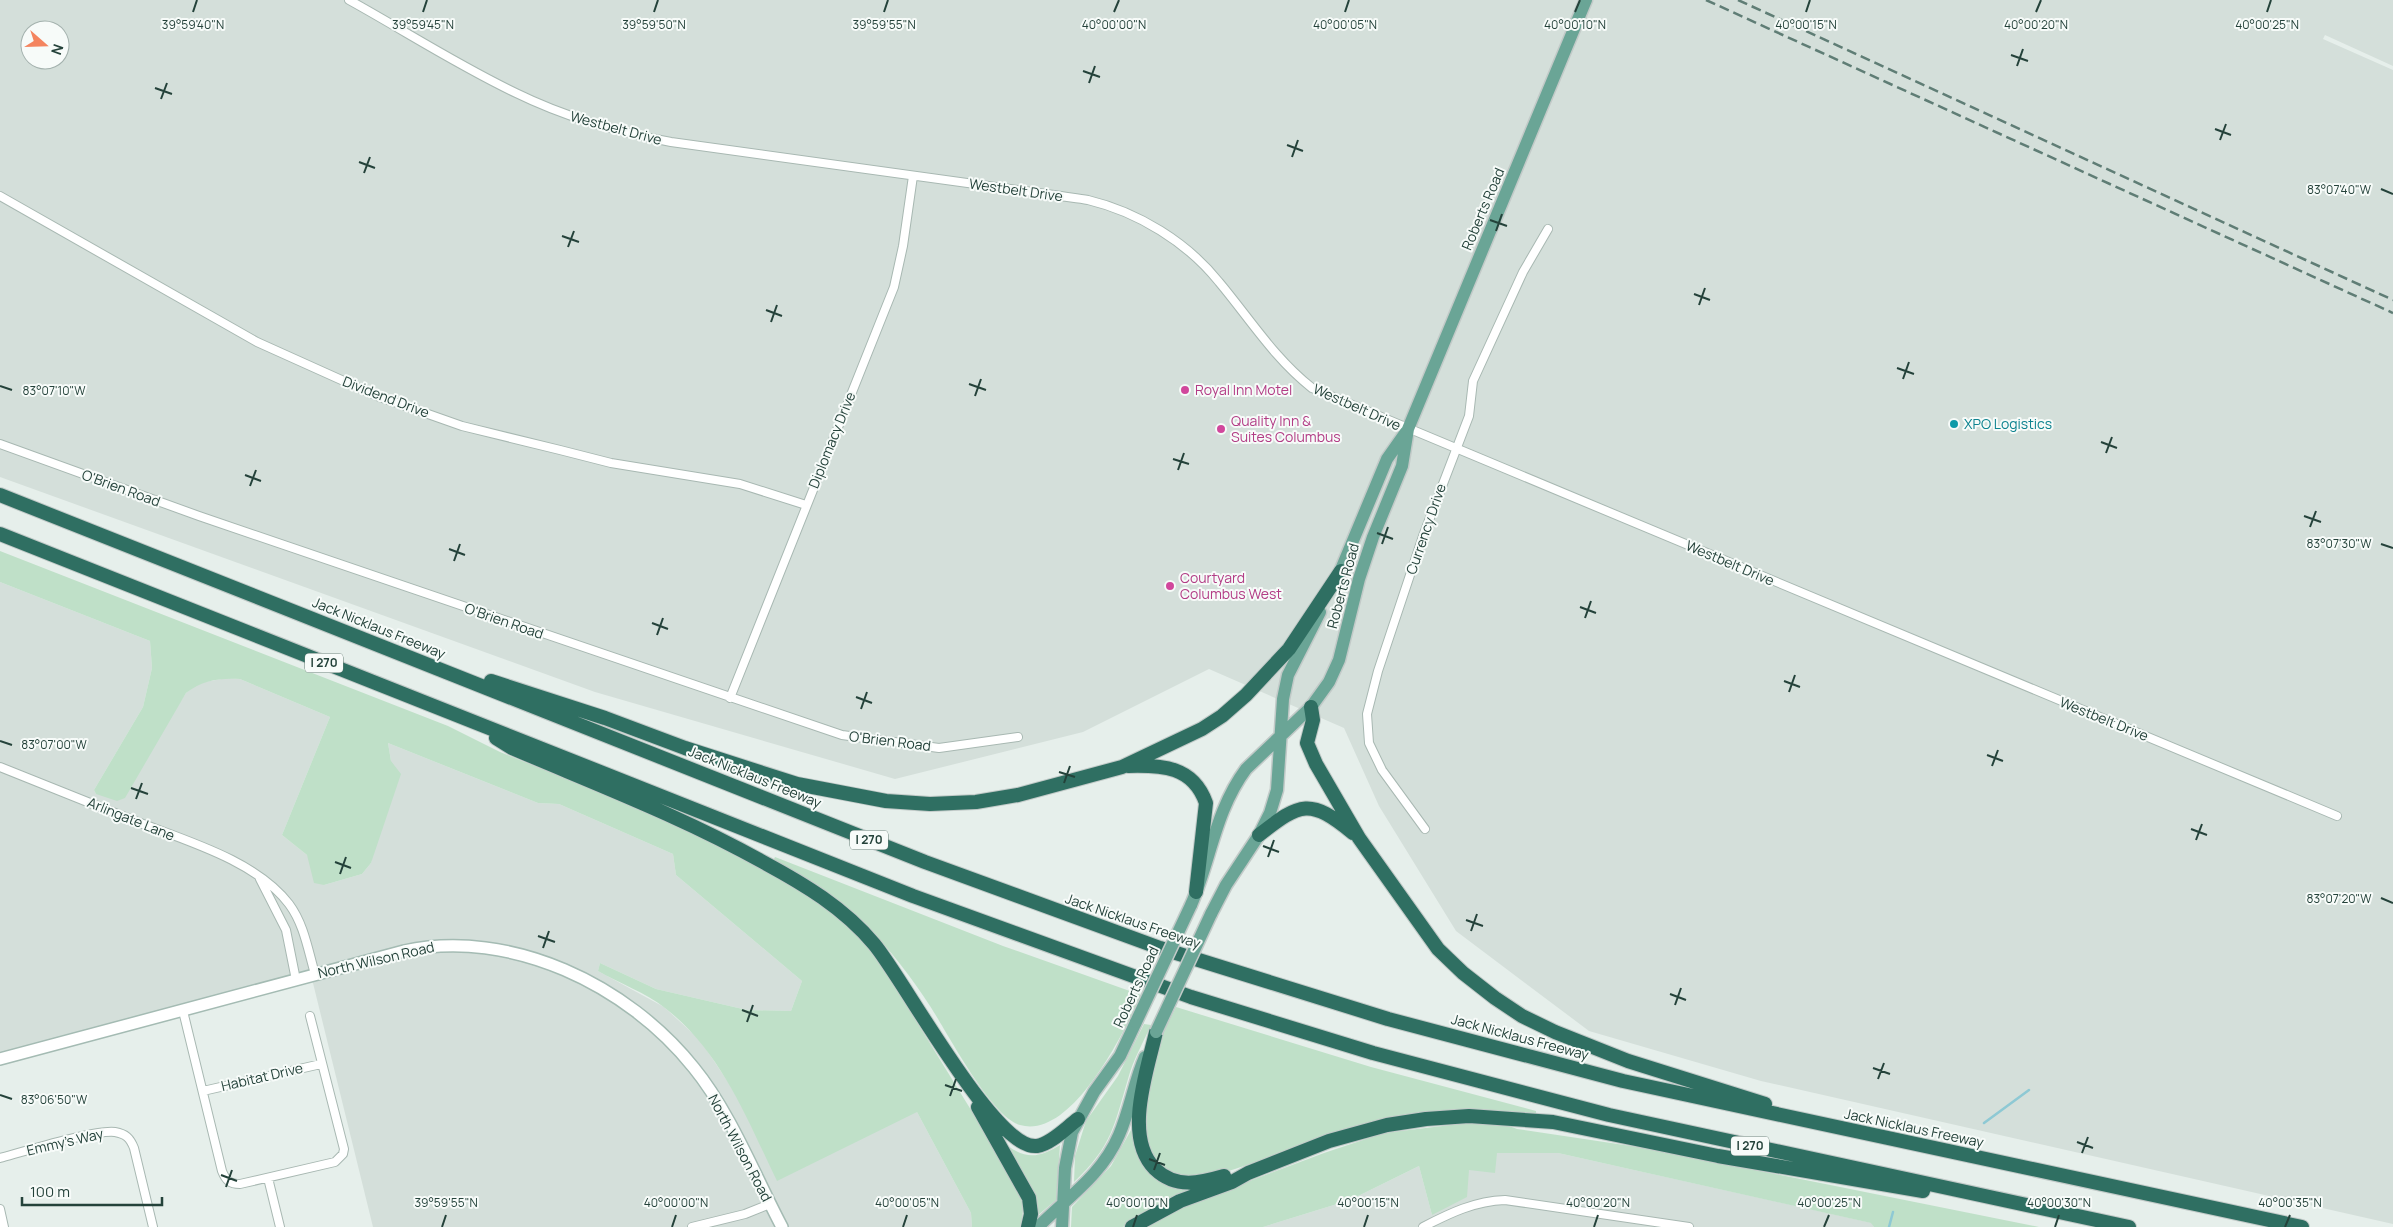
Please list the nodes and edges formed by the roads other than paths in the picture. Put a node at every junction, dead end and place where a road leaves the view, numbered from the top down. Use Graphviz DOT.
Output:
graph roads {
  1 [pos="349,0"];
  2 [pos="1586,0"];
  3 [pos="912,176"];
  4 [pos="0,196"];
  5 [pos="1548,229"];
  6 [pos="1408,429"];
  7 [pos="0,444"];
  8 [pos="1456,449"];
  9 [pos="0,495"];
  10 [pos="806,505"];
  11 [pos="0,534"];
  12 [pos="1341,571"];
  13 [pos="359,638"];
  14 [pos="730,698"];
  15 [pos="1311,707"];
  16 [pos="447,711"];
  17 [pos="1281,736"];
  18 [pos="1018,737"];
  19 [pos="0,767"];
  20 [pos="1122,767"];
  21 [pos="2337,816"];
  22 [pos="1425,829"];
  23 [pos="1259,835"];
  24 [pos="1359,838"];
  25 [pos="259,877"];
  26 [pos="1196,892"];
  27 [pos="315,974"];
  28 [pos="296,980"];
  29 [pos="183,1011"];
  30 [pos="310,1016"];
  31 [pos="1156,1032"];
  32 [pos="0,1059"];
  33 [pos="321,1064"];
  34 [pos="966,1081"];
  35 [pos="202,1091"];
  36 [pos="1078,1119"];
  37 [pos="1842,1129"];
  38 [pos="0,1158"];
  39 [pos="1248,1173"];
  40 [pos="268,1178"];
  41 [pos="1982,1196"];
  42 [pos="770,1204"];
  43 [pos="1063,1204"];
  44 [pos="0,1209"];
  45 [pos="4,1227"];
  46 [pos="153,1227"];
  47 [pos="280,1227"];
  48 [pos="692,1227"];
  49 [pos="782,1227"];
  50 [pos="1028,1227"];
  51 [pos="1038,1227"];
  52 [pos="1062,1227"];
  53 [pos="1132,1227"];
  54 [pos="1423,1227"];
  55 [pos="1689,1227"];
  56 [pos="2128,1227"];
  57 [pos="2302,1227"];
  1 -- 3 [label="street, Westbelt Drive"];
  2 -- 6 [label="main road, Roberts Road"];
  3 -- 6 [label="street, Westbelt Drive"];
  3 -- 10 [label="street, Diplomacy Drive"];
  4 -- 10 [label="street, Dividend Drive"];
  5 -- 8 [label="street, Currency Drive"];
  6 -- 8 [label="street, Westbelt Drive"];
  6 -- 12 [label="main road, Roberts Road"];
  6 -- 15 [label="main road, Roberts Road"];
  7 -- 14 [label="street, O'Brien Road"];
  8 -- 21 [label="street, Westbelt Drive"];
  8 -- 22 [label="street, Currency Drive"];
  9 -- 13 [label="highway, Jack Nicklaus Freeway / I 270"];
  10 -- 14 [label="street, Diplomacy Drive"];
  11 -- 16 [label="highway, I 270"];
  12 -- 17 [label="main road, Roberts Road"];
  12 -- 20 [label="highway"];
  13 -- 20 [label="highway"];
  13 -- 37 [label="highway, Jack Nicklaus Freeway / I 270"];
  14 -- 18 [label="street, O'Brien Road"];
  15 -- 17 [label="main road, Roberts Road"];
  15 -- 24 [label="highway"];
  16 -- 34 [label="highway"];
  16 -- 41 [label="highway, I 270"];
  17 -- 23 [label="main road, Roberts Road"];
  17 -- 26 [label="main road, Roberts Road"];
  19 -- 25 [label="street, Arlingate Lane"];
  20 -- 26 [label="highway"];
  23 -- 24 [label="highway"];
  23 -- 31 [label="main road, Roberts Road, bridge"];
  24 -- 37 [label="highway"];
  25 -- 27 [label="street, Arlingate Lane"];
  25 -- 28 [label="street"];
  26 -- 36 [label="main road, Roberts Road, bridge"];
  27 -- 28 [label="main road, North Wilson Road"];
  27 -- 42 [label="main road, North Wilson Road"];
  28 -- 29 [label="main road, North Wilson Road"];
  29 -- 32 [label="main road, North Wilson Road"];
  29 -- 35 [label="street, Habitat Drive"];
  30 -- 33 [label="street, Habitat Drive"];
  31 -- 39 [label="highway"];
  31 -- 43 [label="main road, Roberts Road"];
  33 -- 35 [label="street, Habitat Drive"];
  33 -- 40 [label="street, Habitat Drive"];
  34 -- 36 [label="highway"];
  34 -- 50 [label="highway"];
  35 -- 40 [label="street, Habitat Drive"];
  36 -- 43 [label="main road, Roberts Road"];
  37 -- 57 [label="highway, Jack Nicklaus Freeway / I 270"];
  38 -- 46 [label="street, Emmy's Way"];
  39 -- 41 [label="highway"];
  39 -- 53 [label="highway"];
  40 -- 47 [label="street"];
  41 -- 56 [label="highway, I 270"];
  42 -- 48 [label="street"];
  42 -- 49 [label="main road, North Wilson Road"];
  43 -- 51 [label="main road, Roberts Road"];
  43 -- 52 [label="main road, Roberts Road"];
  44 -- 45 [label="street"];
  54 -- 55 [label="street"];
}
